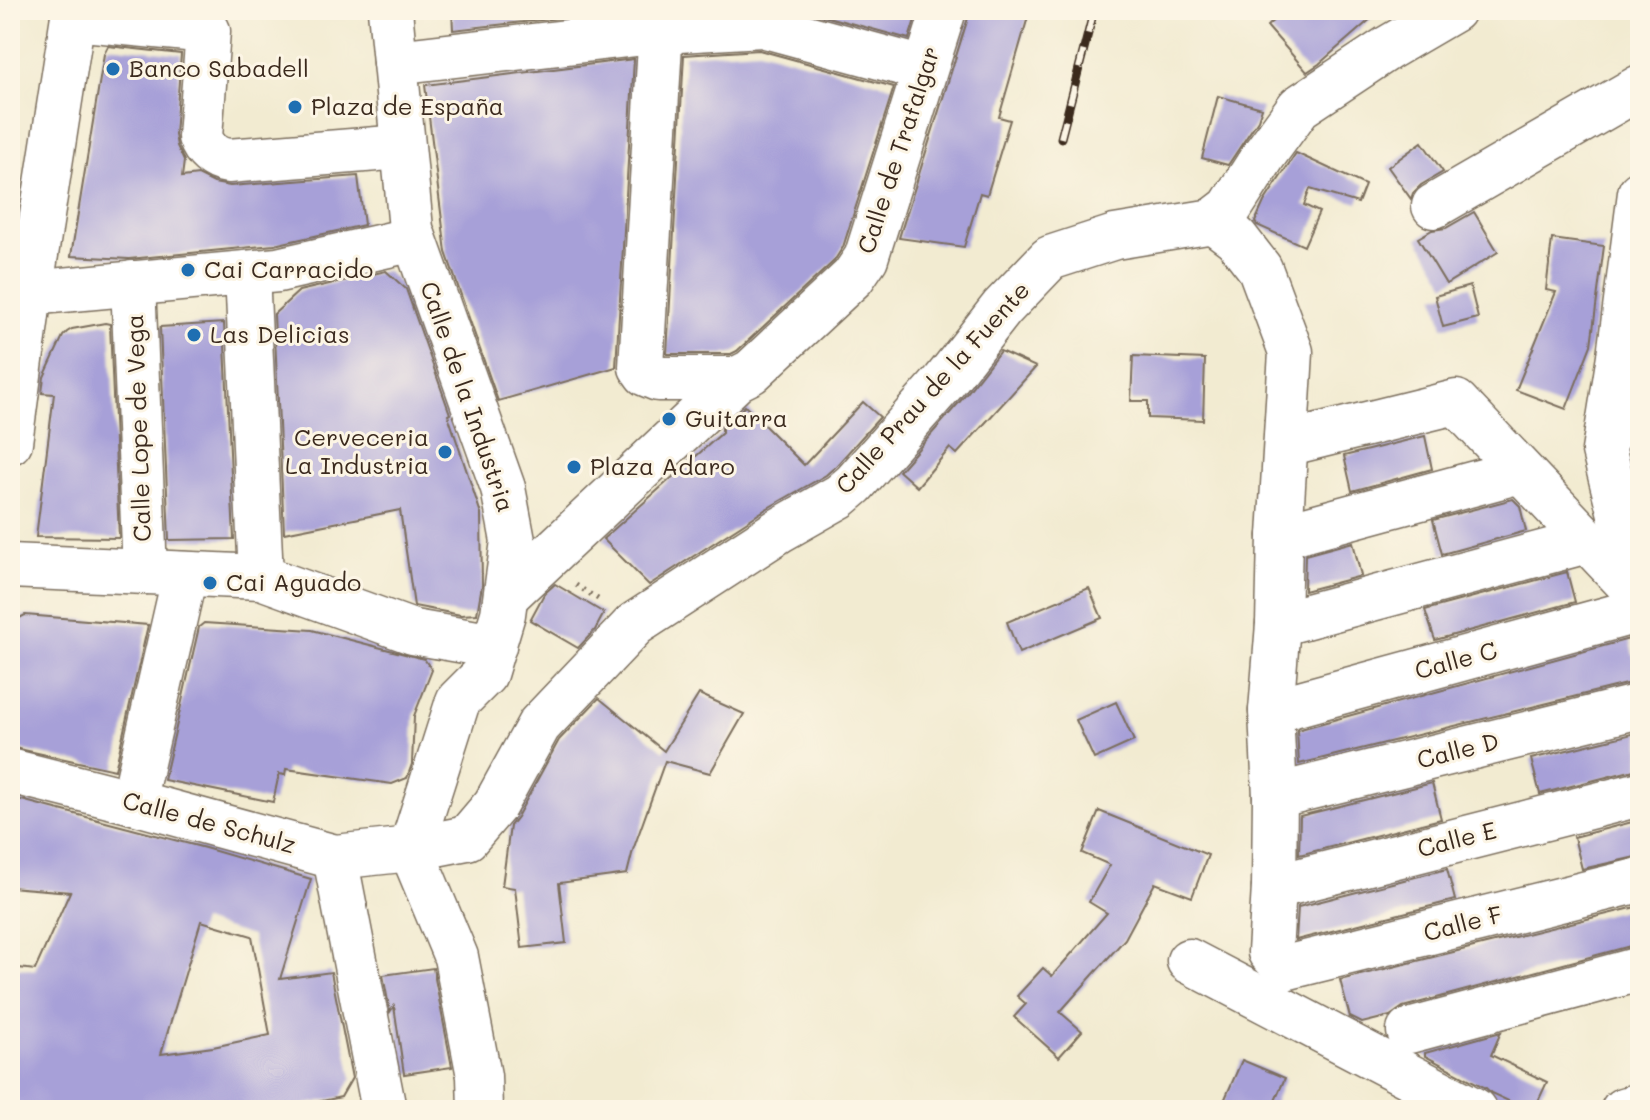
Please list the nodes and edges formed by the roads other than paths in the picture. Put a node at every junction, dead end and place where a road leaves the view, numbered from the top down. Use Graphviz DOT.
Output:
graph roads {
  1 [pos="390,10"];
  2 [pos="944,10"];
  3 [pos="1453,10"];
  4 [pos="764,17"];
  5 [pos="69,18"];
  6 [pos="662,20"];
  7 [pos="395,62"];
  8 [pos="924,69"];
  9 [pos="1640,87"];
  10 [pos="402,151"];
  11 [pos="1640,193"];
  12 [pos="1434,206"];
  13 [pos="1213,221"];
  14 [pos="412,234"];
  15 [pos="247,273"];
  16 [pos="133,283"];
  17 [pos="30,293"];
  18 [pos="1630,372"];
  19 [pos="737,379"];
  20 [pos="10,442"];
  21 [pos="1286,444"];
  22 [pos="1520,471"];
  23 [pos="1280,536"];
  24 [pos="1587,541"];
  25 [pos="10,566"];
  26 [pos="165,573"];
  27 [pos="261,577"];
  28 [pos="1640,595"];
  29 [pos="1640,610"];
  30 [pos="501,619"];
  31 [pos="1278,624"];
  32 [pos="1640,706"];
  33 [pos="1271,711"];
  34 [pos="10,771"];
  35 [pos="1640,794"];
  36 [pos="1275,796"];
  37 [pos="133,802"];
  38 [pos="411,849"];
  39 [pos="335,857"];
  40 [pos="1640,880"];
  41 [pos="1274,887"];
  42 [pos="1189,961"];
  43 [pos="1640,969"];
  44 [pos="1409,1031"];
  45 [pos="1640,1105"];
  46 [pos="384,1110"];
  47 [pos="480,1110"];
  48 [pos="1474,1110"];
  49 [pos="1623,1110"];
  1 -- 7 [label="street"];
  2 -- 8 [label="street, Calle de Trafalgar"];
  3 -- 13 [label="street"];
  4 -- 6 [label="street"];
  4 -- 8 [label="street"];
  5 -- 10 [label="street"];
  5 -- 17 [label="street"];
  6 -- 7 [label="street"];
  6 -- 19 [label="street"];
  7 -- 10 [label="street"];
  8 -- 19 [label="street, Calle de Trafalgar"];
  9 -- 12 [label="street"];
  10 -- 14 [label="street, Calle de la Industria"];
  11 -- 18 [label="street"];
  13 -- 21 [label="street"];
  13 -- 38 [label="street, Calle Prau de la Fuente"];
  14 -- 15 [label="street"];
  14 -- 30 [label="street, Calle de la Industria"];
  15 -- 16 [label="street"];
  15 -- 27 [label="street"];
  16 -- 17 [label="street"];
  16 -- 26 [label="street, Calle Lope de Vega"];
  17 -- 20 [label="street"];
  18 -- 28 [label="street"];
  19 -- 30 [label="street"];
  21 -- 22 [label="street"];
  21 -- 23 [label="street"];
  22 -- 23 [label="street"];
  22 -- 24 [label="street"];
  23 -- 31 [label="street"];
  24 -- 28 [label="street"];
  24 -- 31 [label="street"];
  25 -- 26 [label="street"];
  26 -- 27 [label="street"];
  26 -- 37 [label="street, Calle Lope de Vega"];
  27 -- 30 [label="street"];
  29 -- 33 [label="street, Calle C"];
  30 -- 38 [label="street"];
  31 -- 33 [label="street"];
  32 -- 36 [label="street, Calle D"];
  33 -- 36 [label="street"];
  34 -- 37 [label="street, Calle de Schulz"];
  35 -- 41 [label="street, Calle E"];
  36 -- 41 [label="street"];
  37 -- 39 [label="street, Calle de Schulz"];
  38 -- 39 [label="street, Calle de Schulz"];
  38 -- 47 [label="street"];
  39 -- 46 [label="street"];
  40 -- 41 [label="street, Calle F"];
  42 -- 48 [label="street"];
  43 -- 44 [label="street"];
  45 -- 49 [label="street"];
}
